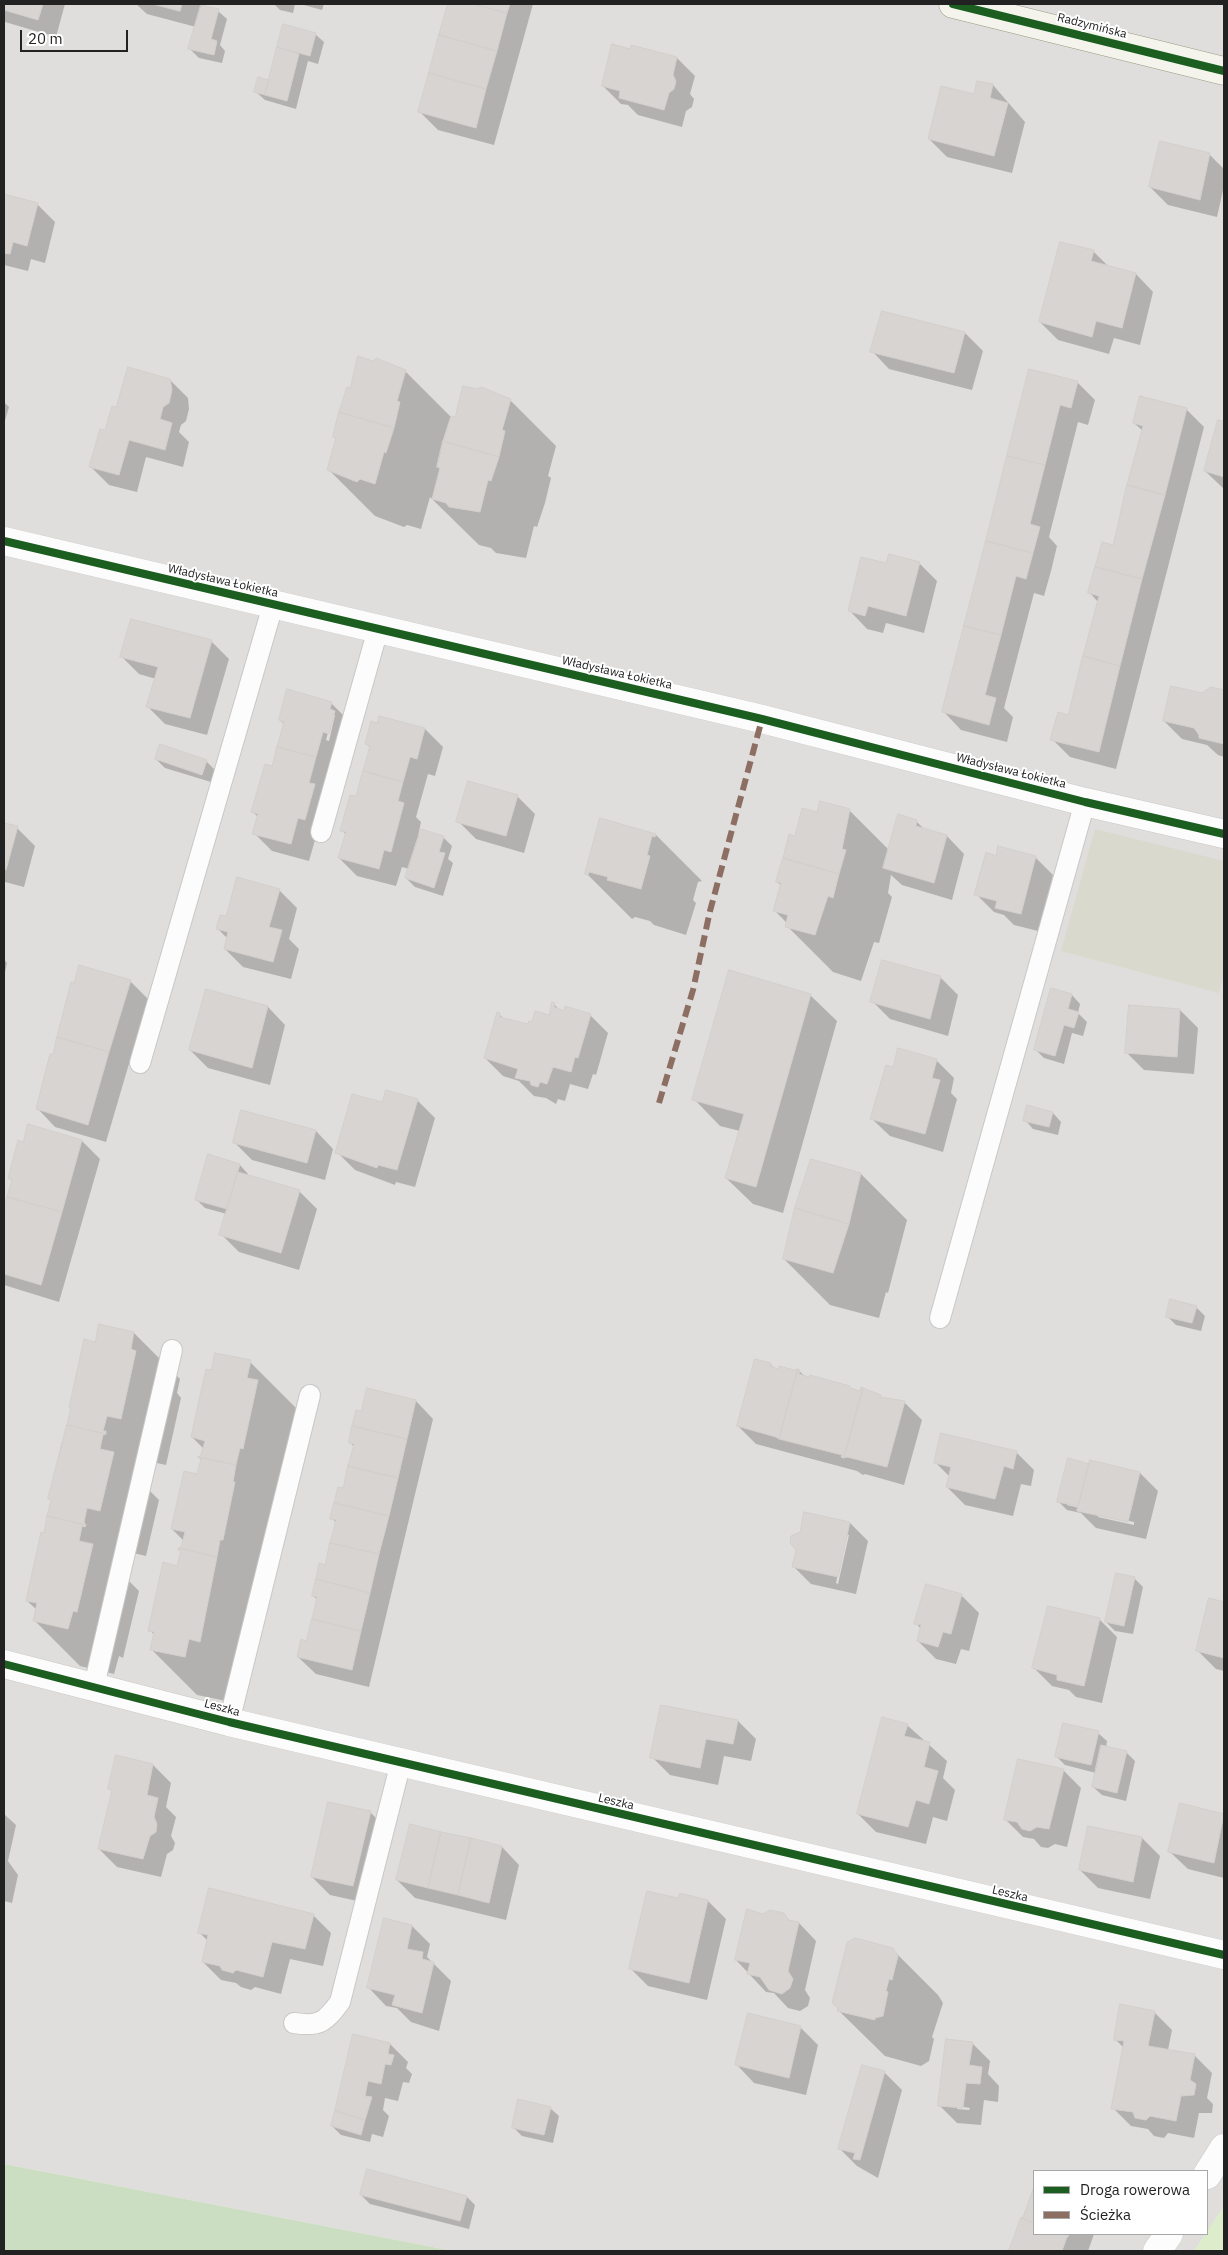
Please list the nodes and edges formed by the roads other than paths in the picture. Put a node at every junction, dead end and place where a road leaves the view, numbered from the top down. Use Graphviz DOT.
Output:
graph roads {
  1 [pos="953,4"];
  2 [pos="1224,71"];
  3 [pos="4,541"];
  4 [pos="273,605"];
  5 [pos="378,629"];
  6 [pos="1085,802"];
  7 [pos="321,832"];
  8 [pos="1224,834"];
  9 [pos="140,1063"];
  10 [pos="940,1318"];
  11 [pos="172,1350"];
  12 [pos="310,1395"];
  13 [pos="4,1664"];
  14 [pos="94,1686"];
  15 [pos="230,1722"];
  16 [pos="401,1762"];
  17 [pos="1224,1955"];
  18 [pos="294,2023"];
  19 [pos="1224,2148"];
  20 [pos="1208,2173"];
  21 [pos="1167,2235"];
  22 [pos="1157,2251"];
  1 -- 2 [label="street, Radzymińska"];
  3 -- 4 [label="street, Władysława Łokietka"];
  4 -- 5 [label="street, Władysława Łokietka"];
  4 -- 9 [label="lane"];
  5 -- 6 [label="street, Władysława Łokietka"];
  5 -- 7 [label="lane"];
  6 -- 8 [label="street, Władysława Łokietka"];
  6 -- 10 [label="lane"];
  11 -- 14 [label="lane"];
  12 -- 15 [label="lane"];
  13 -- 14 [label="street, Leszka"];
  14 -- 15 [label="street, Leszka"];
  15 -- 16 [label="street, Leszka"];
  16 -- 17 [label="street, Leszka"];
  16 -- 18 [label="lane"];
  19 -- 20 [label="street"];
  21 -- 22 [label="street"];
}
